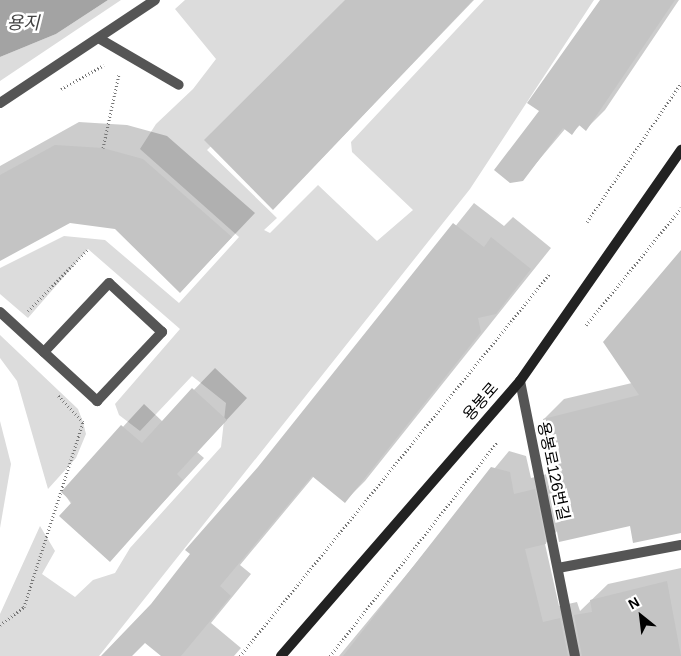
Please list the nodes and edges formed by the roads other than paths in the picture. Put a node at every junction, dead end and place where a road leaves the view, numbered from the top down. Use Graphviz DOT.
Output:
graph roads {
  1 [pos="155,0"];
  2 [pos="100,39"];
  3 [pos="179,85"];
  4 [pos="0,103"];
  5 [pos="681,150"];
  6 [pos="0,312"];
  7 [pos="44,352"];
  8 [pos="520,381"];
  9 [pos="681,545"];
  10 [pos="558,568"];
  11 [pos="281,656"];
  12 [pos="575,656"];
  1 -- 2 [label="lane"];
  2 -- 3 [label="lane"];
  2 -- 4 [label="lane"];
  5 -- 8 [label="main road, 용봉로"];
  6 -- 7 [label="lane"];
  7 -- 7 [label="lane"];
  8 -- 10 [label="lane, 용봉로126번길"];
  8 -- 11 [label="main road, 용봉로"];
  9 -- 10 [label="lane"];
  10 -- 12 [label="lane, 용봉로126번길"];
}
